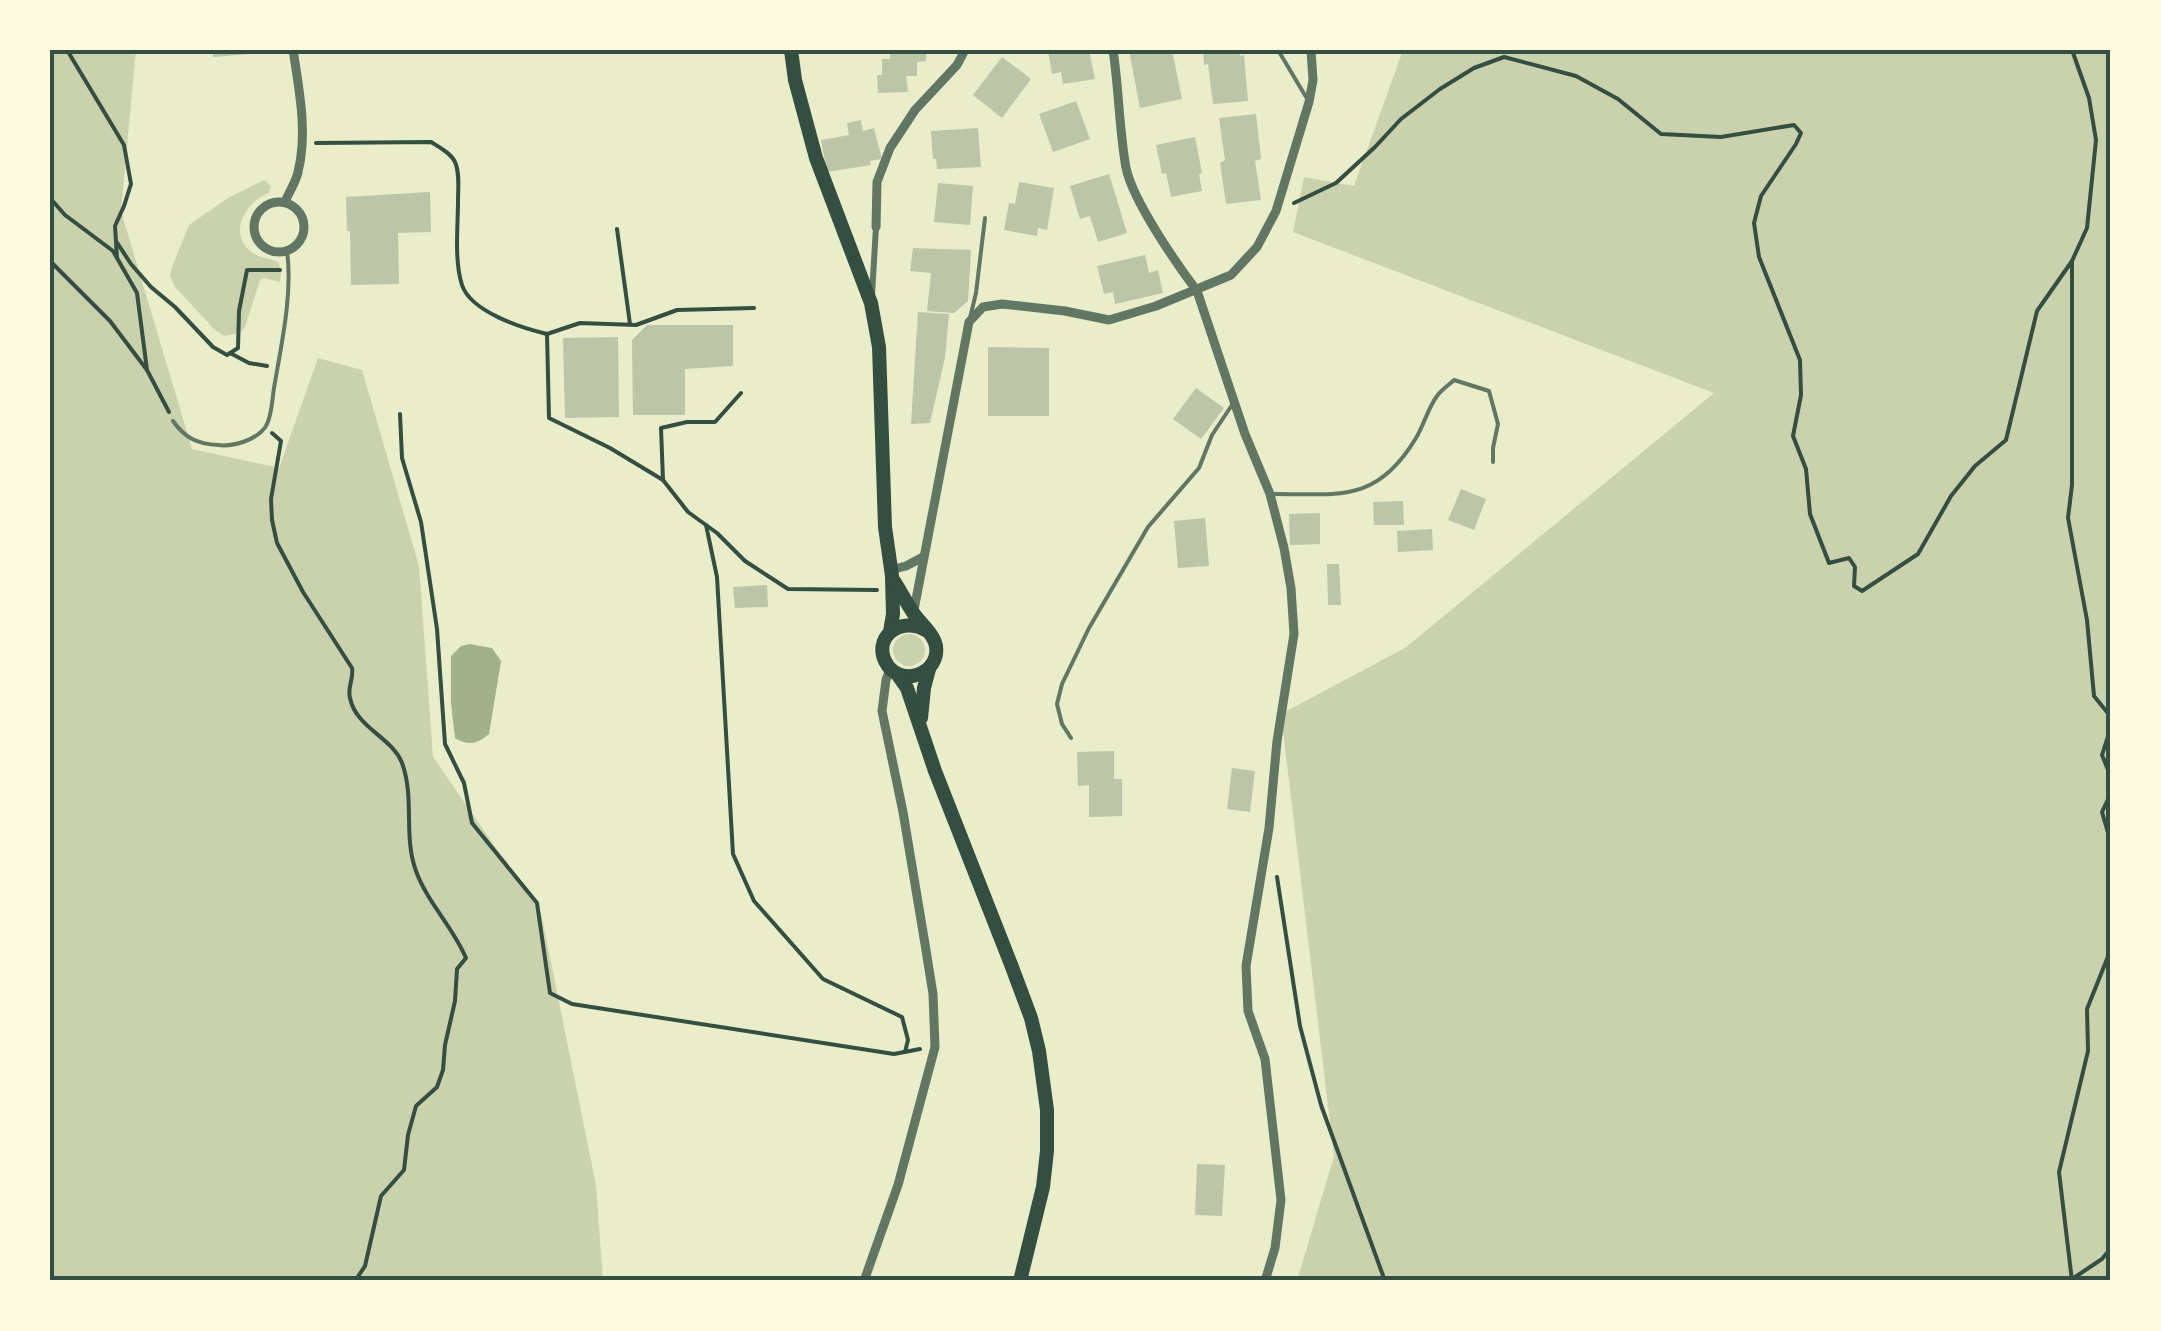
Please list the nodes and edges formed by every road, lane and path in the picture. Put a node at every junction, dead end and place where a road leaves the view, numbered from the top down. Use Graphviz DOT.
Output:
graph roads {
  1 [pos="67,50"];
  2 [pos="293,50"];
  3 [pos="790,50"];
  4 [pos="965,50"];
  5 [pos="1113,50"];
  6 [pos="1278,50"];
  7 [pos="1311,50"];
  8 [pos="2072,50"];
  9 [pos="1309,102"];
  10 [pos="301,143"];
  11 [pos="50,198"];
  12 [pos="285,202"];
  13 [pos="1276,211"];
  14 [pos="985,218"];
  15 [pos="876,227"];
  16 [pos="617,229"];
  17 [pos="116,241"];
  18 [pos="287,250"];
  19 [pos="117,258"];
  20 [pos="50,261"];
  21 [pos="2072,261"];
  22 [pos="289,270"];
  23 [pos="1197,291"];
  24 [pos="871,303"];
  25 [pos="754,308"];
  26 [pos="968,322"];
  27 [pos="630,324"];
  28 [pos="547,334"];
  29 [pos="230,353"];
  30 [pos="279,362"];
  31 [pos="147,370"];
  32 [pos="741,394"];
  33 [pos="1234,402"];
  34 [pos="400,414"];
  35 [pos="174,421"];
  36 [pos="265,427"];
  37 [pos="1493,462"];
  38 [pos="663,480"];
  39 [pos="1270,494"];
  40 [pos="706,525"];
  41 [pos="923,557"];
  42 [pos="891,579"];
  43 [pos="914,613"];
  44 [pos="928,631"];
  45 [pos="890,632"];
  46 [pos="928,669"];
  47 [pos="894,672"];
  48 [pos="2111,717"];
  49 [pos="920,724"];
  50 [pos="2111,727"];
  51 [pos="1071,738"];
  52 [pos="2111,777"];
  53 [pos="2111,794"];
  54 [pos="2111,842"];
  55 [pos="1276,876"];
  56 [pos="2111,949"];
  57 [pos="934,1047"];
  58 [pos="904,1052"];
  59 [pos="2111,1248"];
  60 [pos="2072,1280"];
  61 [pos="355,1281"];
  62 [pos="864,1281"];
  63 [pos="1020,1281"];
  64 [pos="1265,1281"];
  65 [pos="1385,1281"];
  1 -- 17 [label="path"];
  2 -- 10 [label="street"];
  3 -- 24 [label="main road"];
  4 -- 15 [label="street"];
  5 -- 23 [label="street"];
  6 -- 9 [label="lane"];
  7 -- 9 [label="street"];
  8 -- 21 [label="path"];
  9 -- 13 [label="street"];
  10 -- 12 [label="street"];
  10 -- 28 [label="path"];
  11 -- 19 [label="path"];
  12 -- 18 [label="street"];
  12 -- 18 [label="street"];
  13 -- 21 [label="path"];
  13 -- 23 [label="street"];
  14 -- 26 [label="lane"];
  15 -- 24 [label="street"];
  16 -- 27 [label="path"];
  17 -- 19 [label="path"];
  17 -- 29 [label="path"];
  18 -- 22 [label="lane"];
  19 -- 31 [label="path"];
  20 -- 31 [label="path"];
  21 -- 48 [label="path"];
  22 -- 29 [label="path"];
  22 -- 30 [label="lane"];
  23 -- 26 [label="street"];
  23 -- 33 [label="street"];
  24 -- 42 [label="main road"];
  25 -- 27 [label="path"];
  26 -- 41 [label="street"];
  27 -- 28 [label="path"];
  28 -- 38 [label="path"];
  29 -- 30 [label="path"];
  30 -- 36 [label="lane"];
  31 -- 35 [label="path"];
  32 -- 38 [label="path"];
  33 -- 39 [label="street"];
  33 -- 51 [label="lane"];
  34 -- 58 [label="path"];
  35 -- 36 [label="lane"];
  36 -- 61 [label="path"];
  37 -- 39 [label="lane"];
  38 -- 40 [label="path"];
  39 -- 64 [label="street"];
  40 -- 42 [label="path"];
  40 -- 58 [label="path"];
  41 -- 42 [label="street"];
  41 -- 43 [label="street"];
  42 -- 43 [label="main road"];
  42 -- 45 [label="main road"];
  43 -- 44 [label="main road"];
  44 -- 45 [label="main road"];
  44 -- 46 [label="main road"];
  45 -- 47 [label="main road"];
  46 -- 47 [label="main road"];
  46 -- 49 [label="main road"];
  47 -- 49 [label="main road"];
  47 -- 57 [label="street"];
  49 -- 63 [label="main road"];
  50 -- 52 [label="path"];
  53 -- 54 [label="path"];
  55 -- 65 [label="path"];
  56 -- 60 [label="path"];
  57 -- 58 [label="path"];
  57 -- 62 [label="street"];
  59 -- 60 [label="path"];
}
